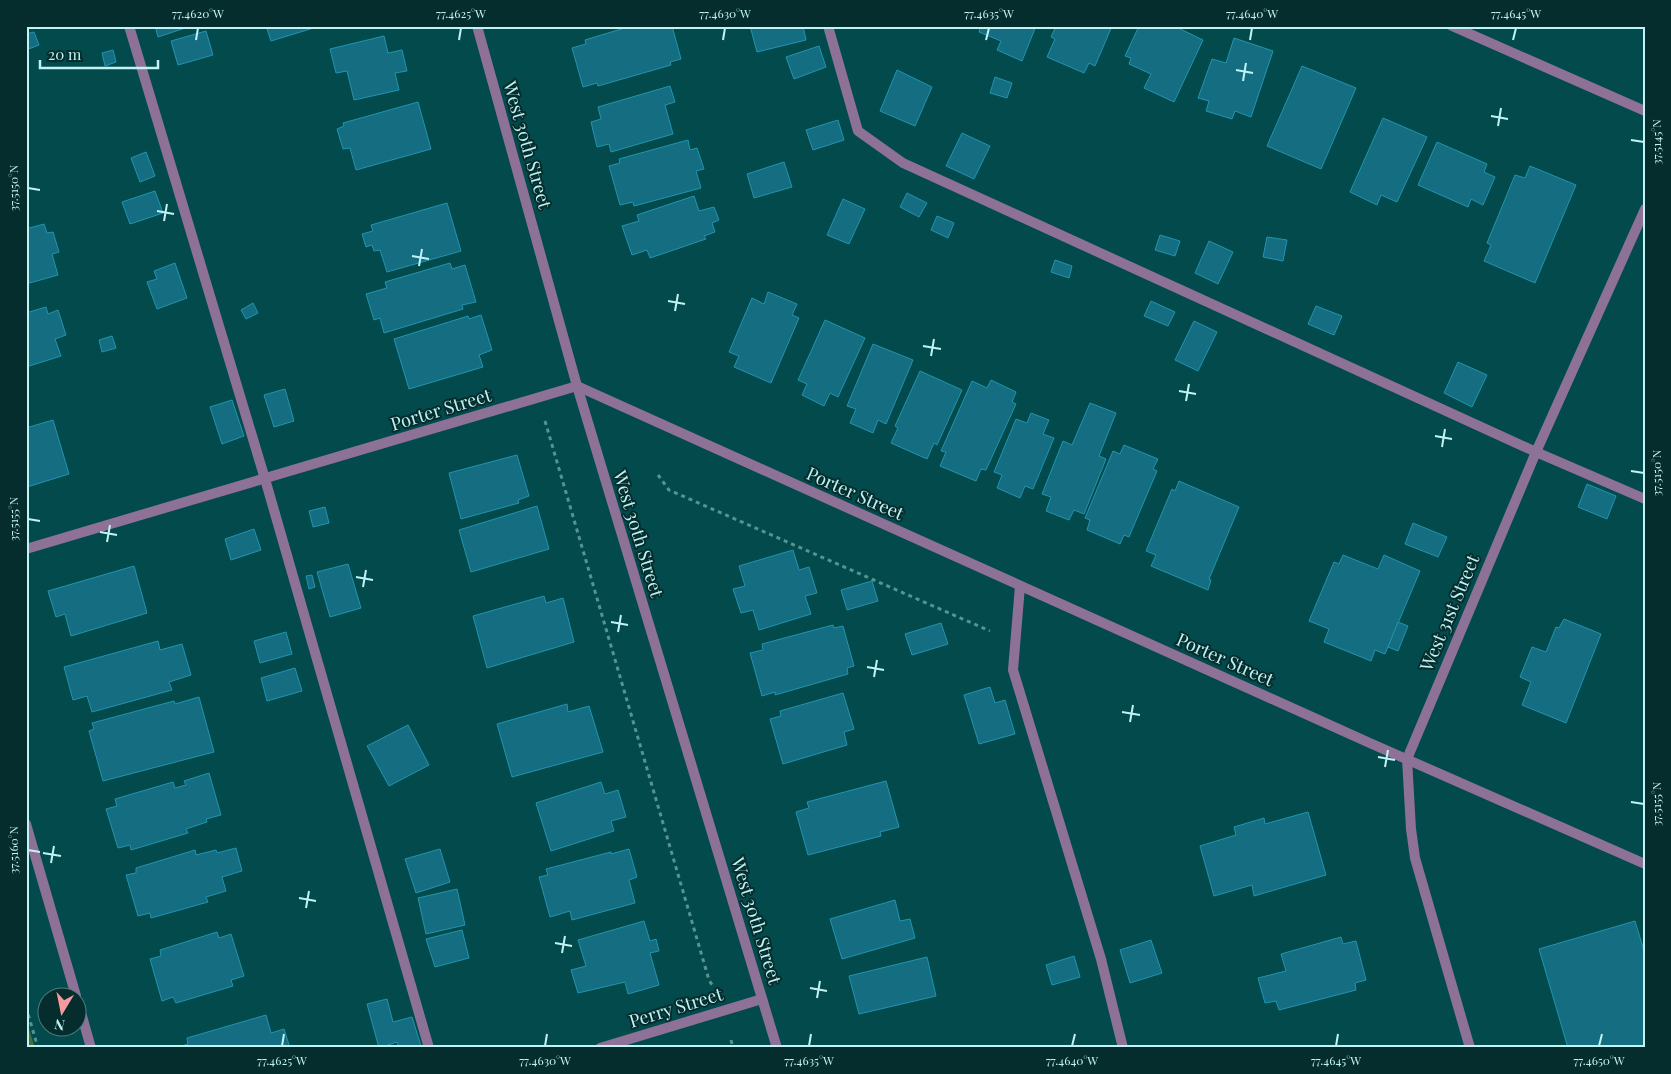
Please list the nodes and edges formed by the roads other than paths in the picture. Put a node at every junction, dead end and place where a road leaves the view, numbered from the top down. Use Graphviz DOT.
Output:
graph roads {
  1 [pos="129,26"];
  2 [pos="477,26"];
  3 [pos="828,26"];
  4 [pos="1452,26"];
  5 [pos="1645,111"];
  6 [pos="1645,208"];
  7 [pos="577,386"];
  8 [pos="1536,452"];
  9 [pos="265,479"];
  10 [pos="1645,499"];
  11 [pos="26,549"];
  12 [pos="1020,586"];
  13 [pos="1407,759"];
  14 [pos="26,824"];
  15 [pos="1645,864"];
  16 [pos="73,986"];
  17 [pos="762,999"];
  18 [pos="429,1048"];
  19 [pos="600,1048"];
  20 [pos="777,1048"];
  21 [pos="1124,1048"];
  22 [pos="1470,1048"];
  1 -- 9 [label="street"];
  2 -- 7 [label="street, West 30th Street"];
  3 -- 8 [label="street"];
  4 -- 5 [label="street"];
  6 -- 8 [label="street, West 31st Street"];
  7 -- 9 [label="street, Porter Street"];
  7 -- 12 [label="street, Porter Street"];
  7 -- 17 [label="street, West 30th Street"];
  8 -- 10 [label="street"];
  8 -- 13 [label="street, West 31st Street"];
  9 -- 11 [label="street, Porter Street"];
  9 -- 18 [label="street"];
  12 -- 13 [label="street, Porter Street"];
  12 -- 21 [label="street"];
  13 -- 15 [label="street, Porter Street"];
  13 -- 22 [label="street, West 31st Street"];
  14 -- 16 [label="street"];
  17 -- 19 [label="street, Perry Street"];
  17 -- 20 [label="street, West 30th Street"];
}
